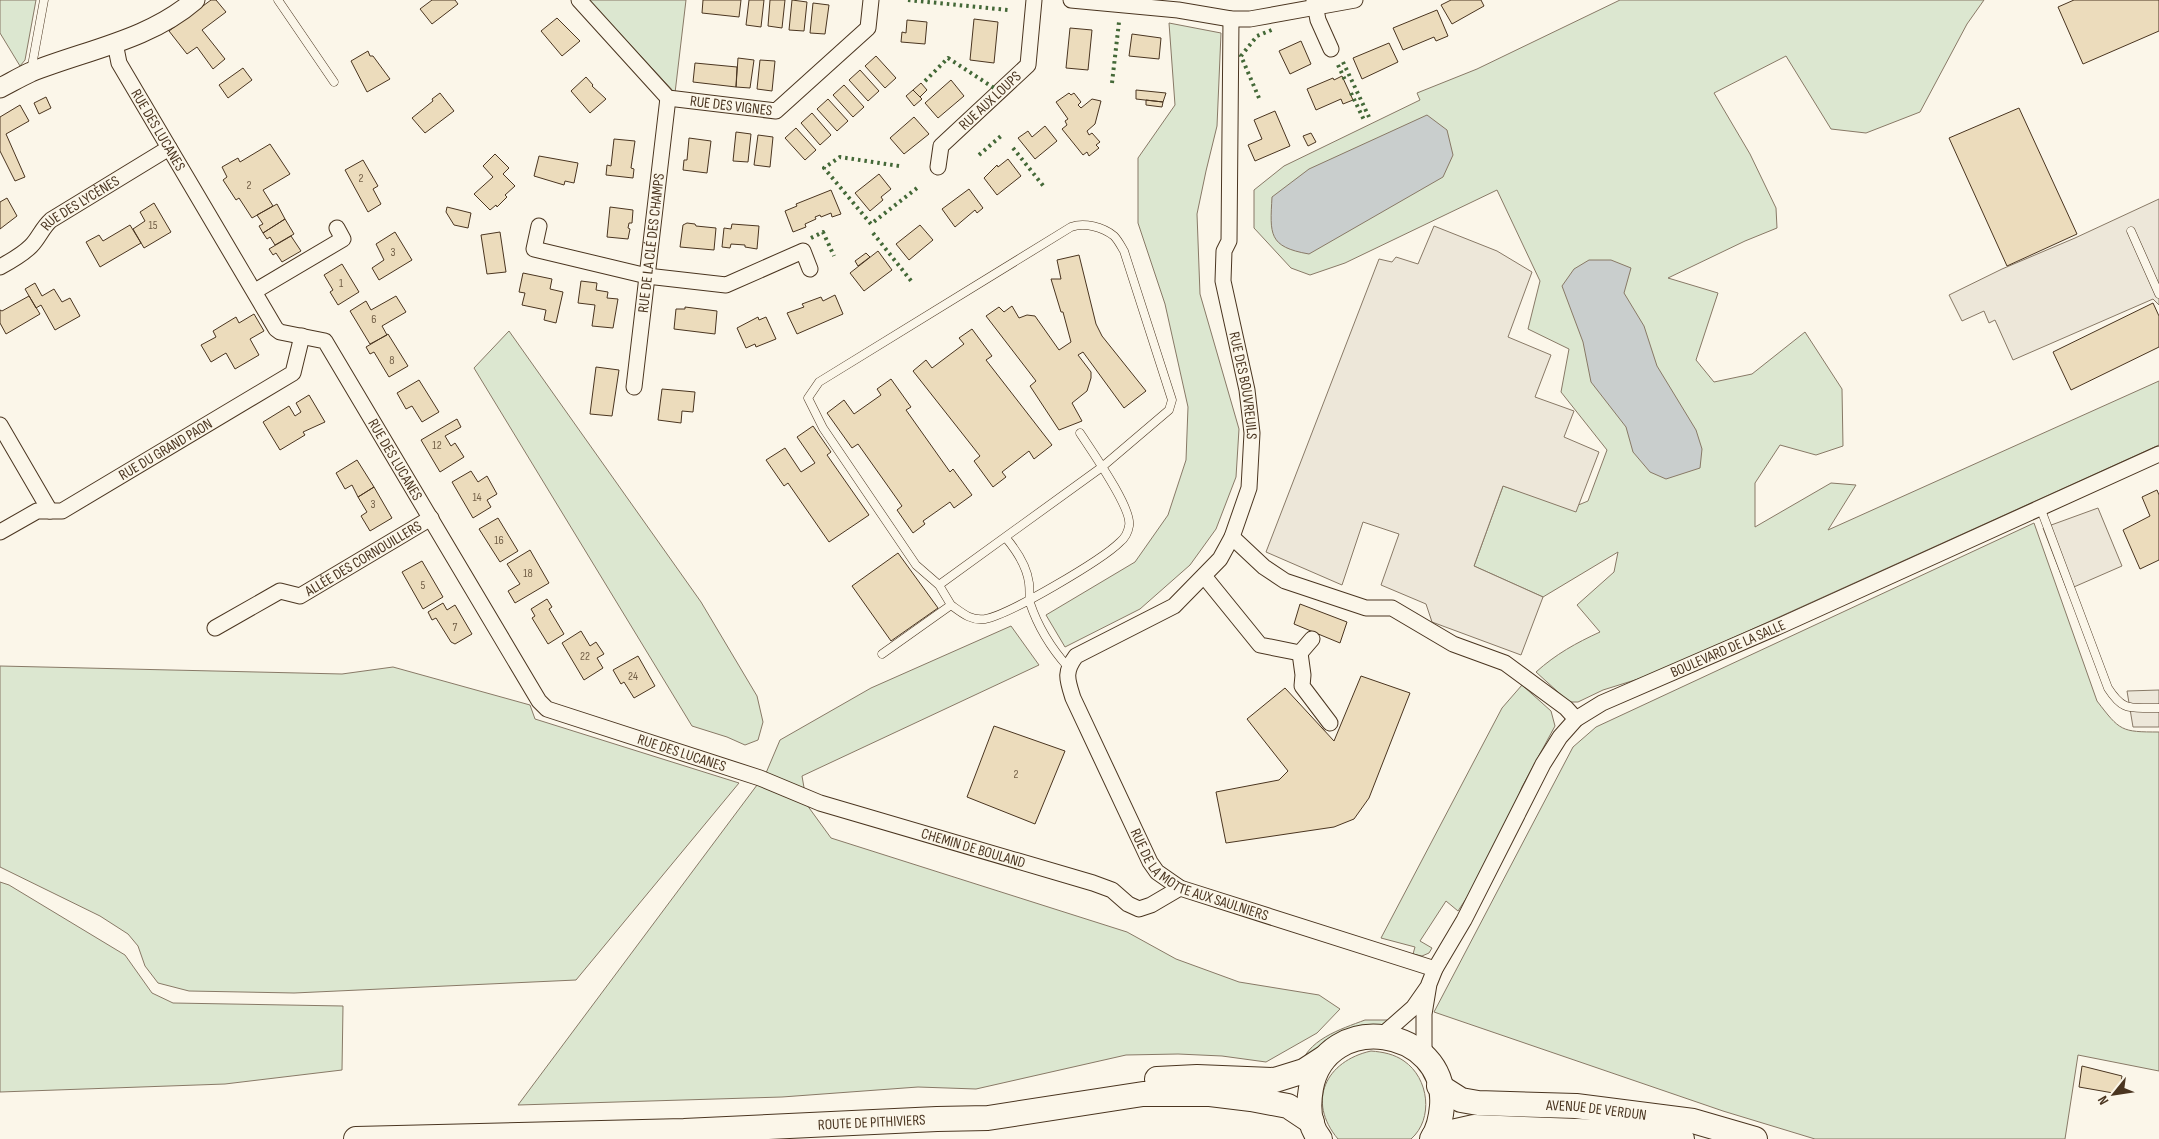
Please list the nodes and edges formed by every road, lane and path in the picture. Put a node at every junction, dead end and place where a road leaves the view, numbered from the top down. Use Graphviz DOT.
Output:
graph roads {
  1 [pos="44,0"];
  2 [pos="195,0"];
  3 [pos="278,0"];
  4 [pos="578,0"];
  5 [pos="871,0"];
  6 [pos="1034,0"];
  7 [pos="1071,0"];
  8 [pos="1355,0"];
  9 [pos="1314,3"];
  10 [pos="1231,19"];
  11 [pos="115,43"];
  12 [pos="1331,49"];
  13 [pos="30,73"];
  14 [pos="334,82"];
  15 [pos="0,88"];
  16 [pos="668,98"];
  17 [pos="170,148"];
  18 [pos="938,167"];
  19 [pos="539,226"];
  20 [pos="337,228"];
  21 [pos="2131,231"];
  22 [pos="0,267"];
  23 [pos="810,269"];
  24 [pos="647,276"];
  25 [pos="255,291"];
  26 [pos="2159,294"];
  27 [pos="302,336"];
  28 [pos="634,387"];
  29 [pos="0,425"];
  30 [pos="1080,433"];
  31 [pos="2159,454"];
  32 [pos="1102,467"];
  33 [pos="2040,508"];
  34 [pos="50,511"];
  35 [pos="431,518"];
  36 [pos="0,532"];
  37 [pos="1232,537"];
  38 [pos="1006,538"];
  39 [pos="1204,576"];
  40 [pos="939,586"];
  41 [pos="1030,600"];
  42 [pos="951,606"];
  43 [pos="215,628"];
  44 [pos="1312,639"];
  45 [pos="1300,653"];
  46 [pos="882,654"];
  47 [pos="1068,667"];
  48 [pos="2159,708"];
  49 [pos="1576,719"];
  50 [pos="1330,723"];
  51 [pos="760,778"];
  52 [pos="1180,888"];
  53 [pos="1435,969"];
  54 [pos="1429,984"];
  55 [pos="1380,1037"];
  56 [pos="1424,1057"];
  57 [pos="1324,1058"];
  58 [pos="1440,1086"];
  59 [pos="937,1119"];
  60 [pos="1318,1134"];
  61 [pos="1433,1137"];
  62 [pos="356,1139"];
  63 [pos="1682,1139"];
  64 [pos="1756,1139"];
  1 -- 13 [label="lane"];
  2 -- 11 [label="street"];
  3 -- 14 [label="lane"];
  4 -- 16 [label="street, RUE DES VIGNES"];
  5 -- 16 [label="street, RUE DES VIGNES"];
  6 -- 18 [label="street, RUE AUX LOUPS"];
  7 -- 10 [label="street"];
  8 -- 9 [label="street"];
  9 -- 10 [label="street"];
  9 -- 12 [label="street"];
  10 -- 37 [label="street, RUE DES BOUVREUILS"];
  11 -- 13 [label="street"];
  11 -- 17 [label="street, RUE DES LUCANES"];
  13 -- 15 [label="street"];
  16 -- 24 [label="street, RUE DE LA CLÉ DES CHAMPS"];
  17 -- 22 [label="street, RUE DES LYCÈNES"];
  17 -- 25 [label="street, RUE DES LUCANES"];
  19 -- 24 [label="street"];
  20 -- 25 [label="street"];
  21 -- 26 [label="lane"];
  23 -- 24 [label="street"];
  24 -- 28 [label="street, RUE DE LA CLÉ DES CHAMPS"];
  25 -- 27 [label="street, RUE DES LUCANES"];
  27 -- 34 [label="street, RUE DU GRAND PAON"];
  27 -- 35 [label="street, RUE DES LUCANES"];
  29 -- 34 [label="street"];
  30 -- 32 [label="lane"];
  31 -- 33 [label="street, BOULEVARD DE LA SALLE"];
  32 -- 38 [label="lane"];
  32 -- 40 [label="lane"];
  32 -- 41 [label="lane"];
  33 -- 48 [label="lane"];
  33 -- 49 [label="street, BOULEVARD DE LA SALLE"];
  34 -- 36 [label="street, RUE DU GRAND PAON"];
  35 -- 43 [label="street, ALLÉE DES CORNOUILLERS"];
  35 -- 51 [label="street, RUE DES LUCANES"];
  37 -- 39 [label="street, RUE DES BOUVREUILS"];
  37 -- 49 [label="street"];
  38 -- 40 [label="lane"];
  38 -- 41 [label="lane"];
  39 -- 45 [label="street"];
  39 -- 47 [label="street, RUE DES BOUVREUILS"];
  40 -- 42 [label="lane"];
  41 -- 42 [label="lane"];
  41 -- 47 [label="lane"];
  42 -- 46 [label="lane"];
  44 -- 45 [label="street"];
  45 -- 50 [label="street"];
  47 -- 52 [label="street, RUE DE LA MOTTE AUX SAULNIERS"];
  49 -- 53 [label="street, BOULEVARD DE LA SALLE"];
  51 -- 52 [label="street, CHEMIN DE BOULAND"];
  52 -- 53 [label="street, RUE DE LA MOTTE AUX SAULNIERS"];
  53 -- 54 [label="street, BOULEVARD DE LA SALLE"];
  54 -- 55 [label="street, BOULEVARD DE LA SALLE"];
  54 -- 56 [label="street, BOULEVARD DE LA SALLE"];
  55 -- 56 [label="main road, ROUTE DE PITHIVIERS"];
  55 -- 57 [label="main road, ROUTE DE PITHIVIERS"];
  56 -- 58 [label="main road"];
  57 -- 59 [label="main road, ROUTE DE PITHIVIERS"];
  57 -- 60 [label="main road"];
  58 -- 61 [label="main road"];
  58 -- 64 [label="main road, AVENUE DE VERDUN"];
  59 -- 60 [label="main road, ROUTE DE PITHIVIERS"];
  59 -- 62 [label="main road, ROUTE DE PITHIVIERS"];
  61 -- 63 [label="main road, AVENUE DE VERDUN"];
}
